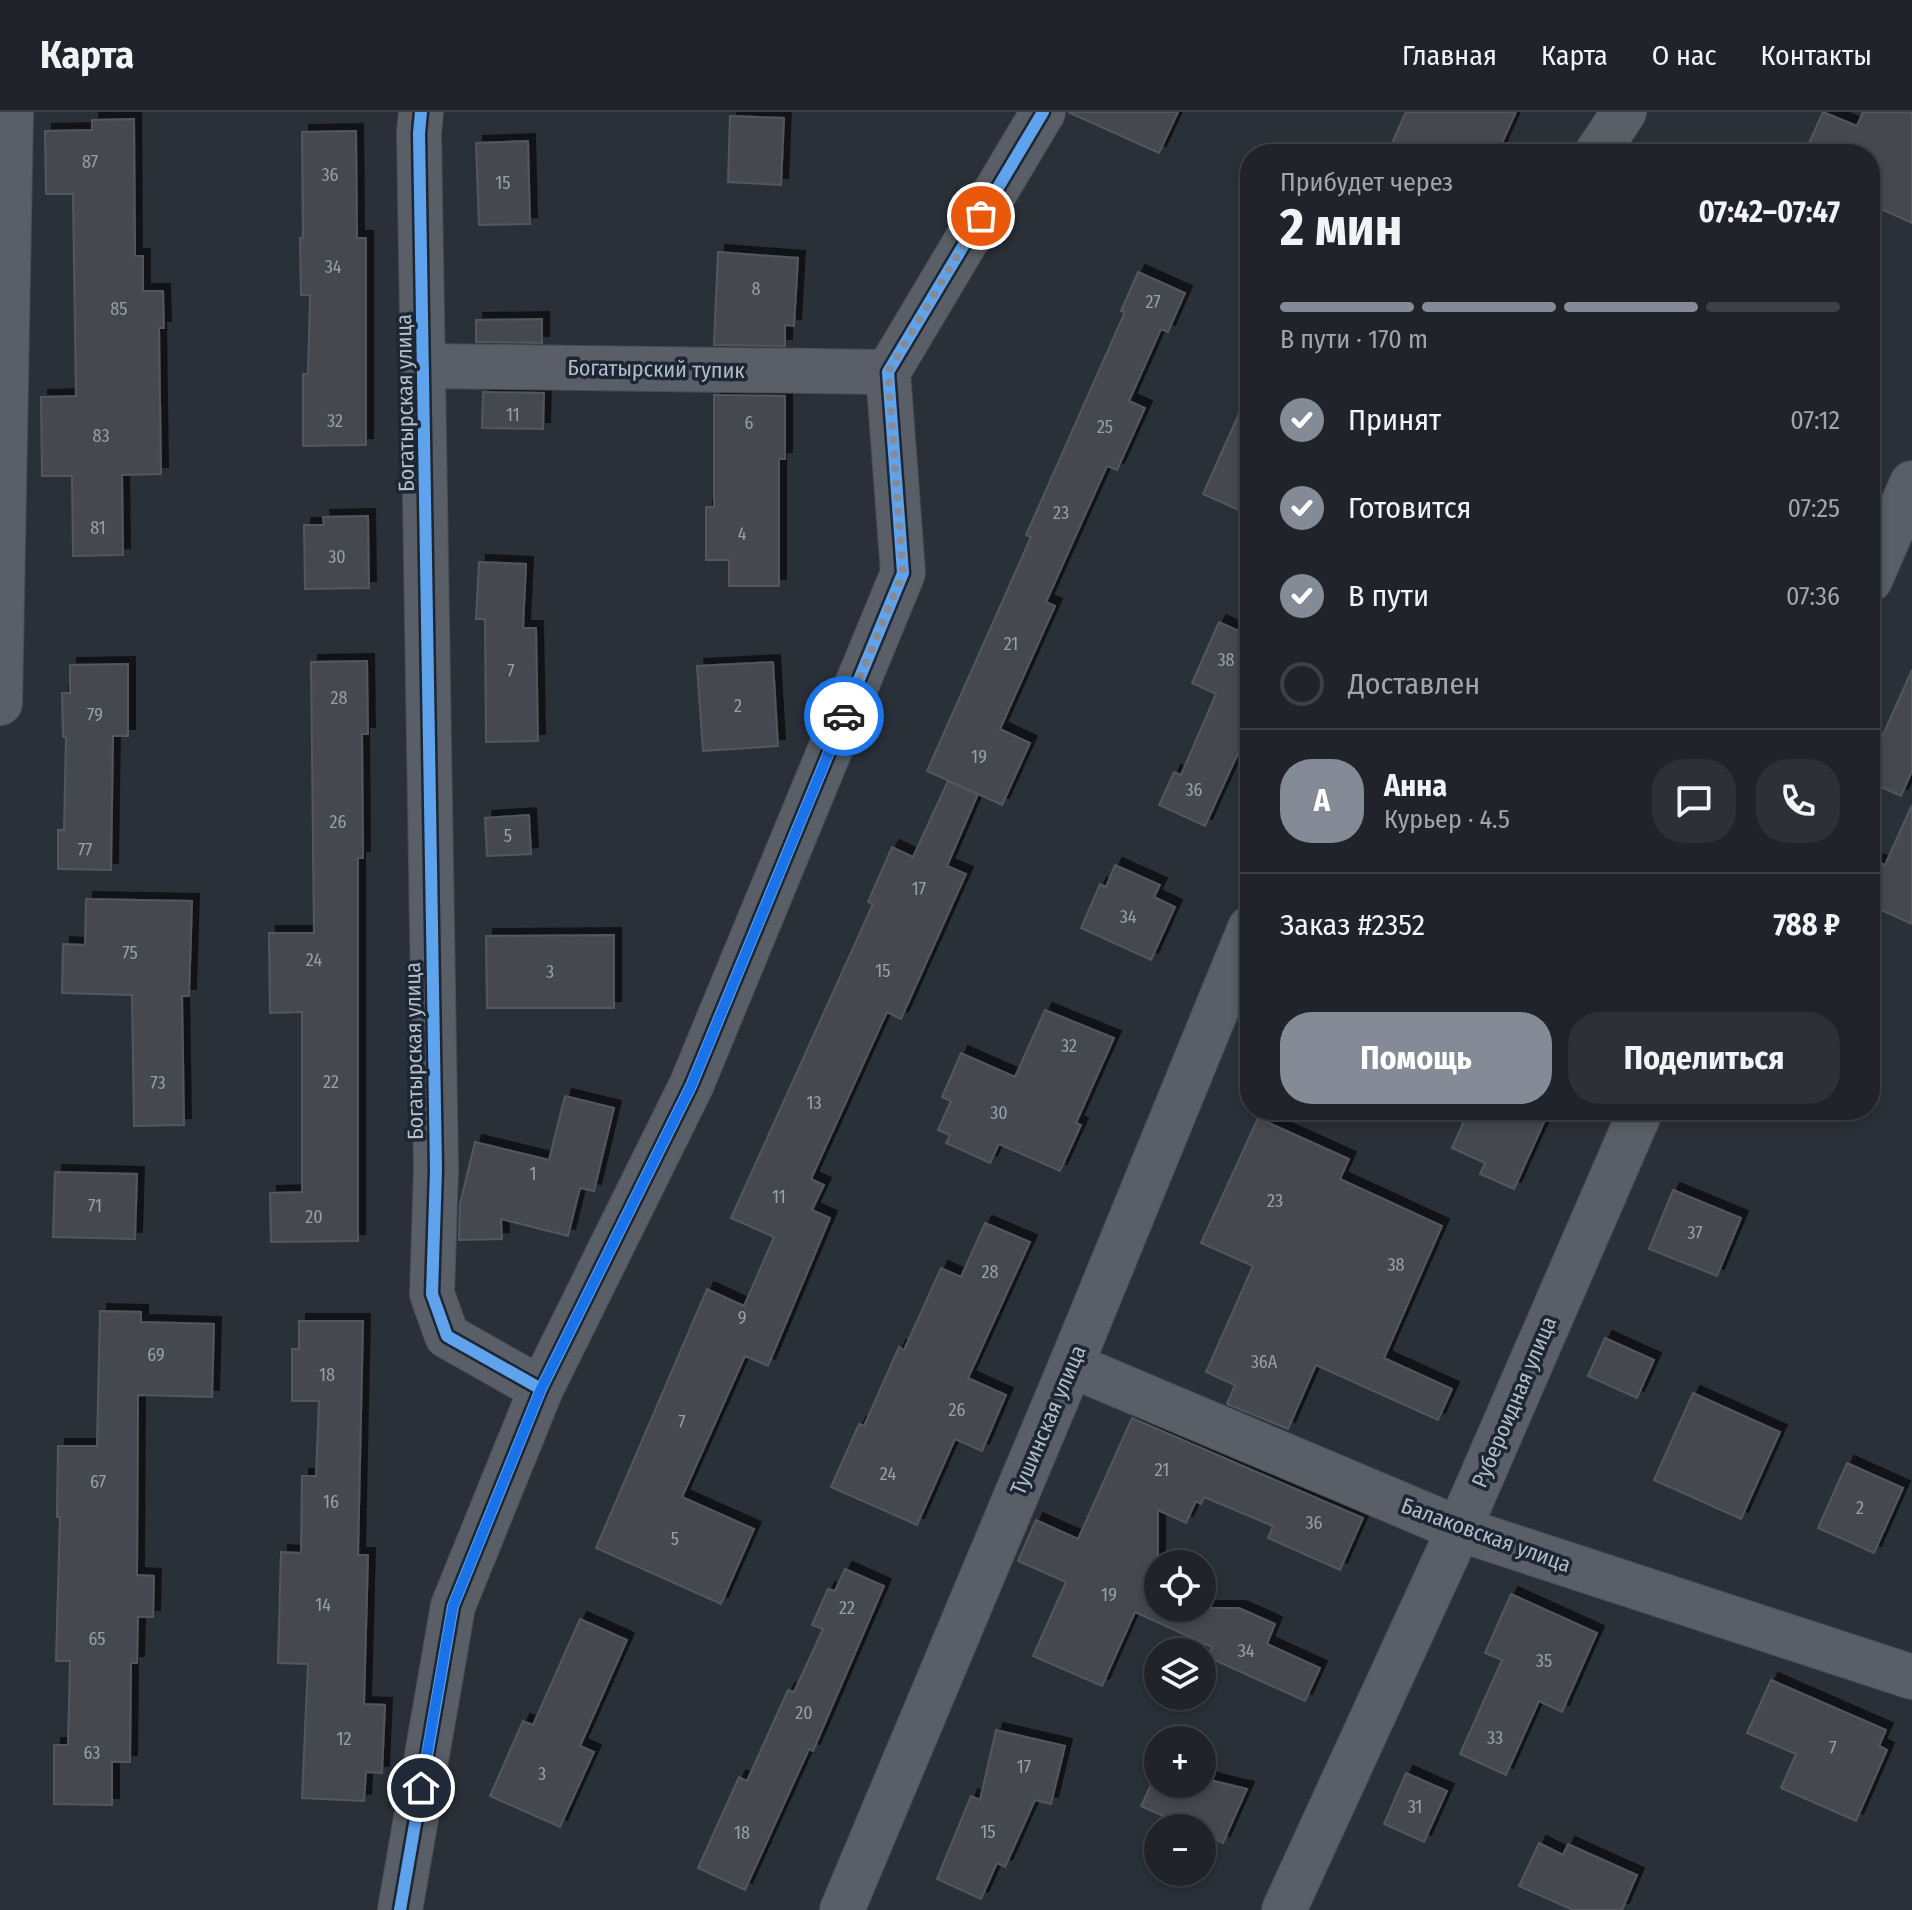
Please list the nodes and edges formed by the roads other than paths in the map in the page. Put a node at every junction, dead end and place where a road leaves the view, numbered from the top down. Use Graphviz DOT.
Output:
graph roads {
  1 [pos="11,112"];
  2 [pos="421,112"];
  3 [pos="1043,112"];
  4 [pos="1624,112"];
  5 [pos="1603,144"];
  6 [pos="424,366"];
  7 [pos="888,372"];
  8 [pos="1912,483"];
  9 [pos="1880,557"];
  10 [pos="0,703"];
  11 [pos="1240,952"];
  12 [pos="1637,1120"];
  13 [pos="1071,1365"];
  14 [pos="541,1389"];
  15 [pos="1459,1529"];
  16 [pos="1912,1677"];
  17 [pos="400,1910"];
  18 [pos="842,1910"];
  19 [pos="1284,1910"];
  1 -- 10 [label="street"];
  2 -- 6 [label="street, Богатырская улица"];
  3 -- 7 [label="street"];
  4 -- 5 [label="street"];
  6 -- 7 [label="street, Богатырский тупик"];
  6 -- 14 [label="street, Богатырская улица"];
  7 -- 14 [label="street"];
  8 -- 9 [label="street"];
  11 -- 13 [label="street, Тушинская улица"];
  12 -- 15 [label="street, Рубероидная улица"];
  13 -- 15 [label="street, Балаковская улица"];
  13 -- 18 [label="street, Тушинская улица"];
  14 -- 17 [label="street"];
  15 -- 16 [label="street, Балаковская улица"];
  15 -- 19 [label="street, Рубероидная улица"];
}
